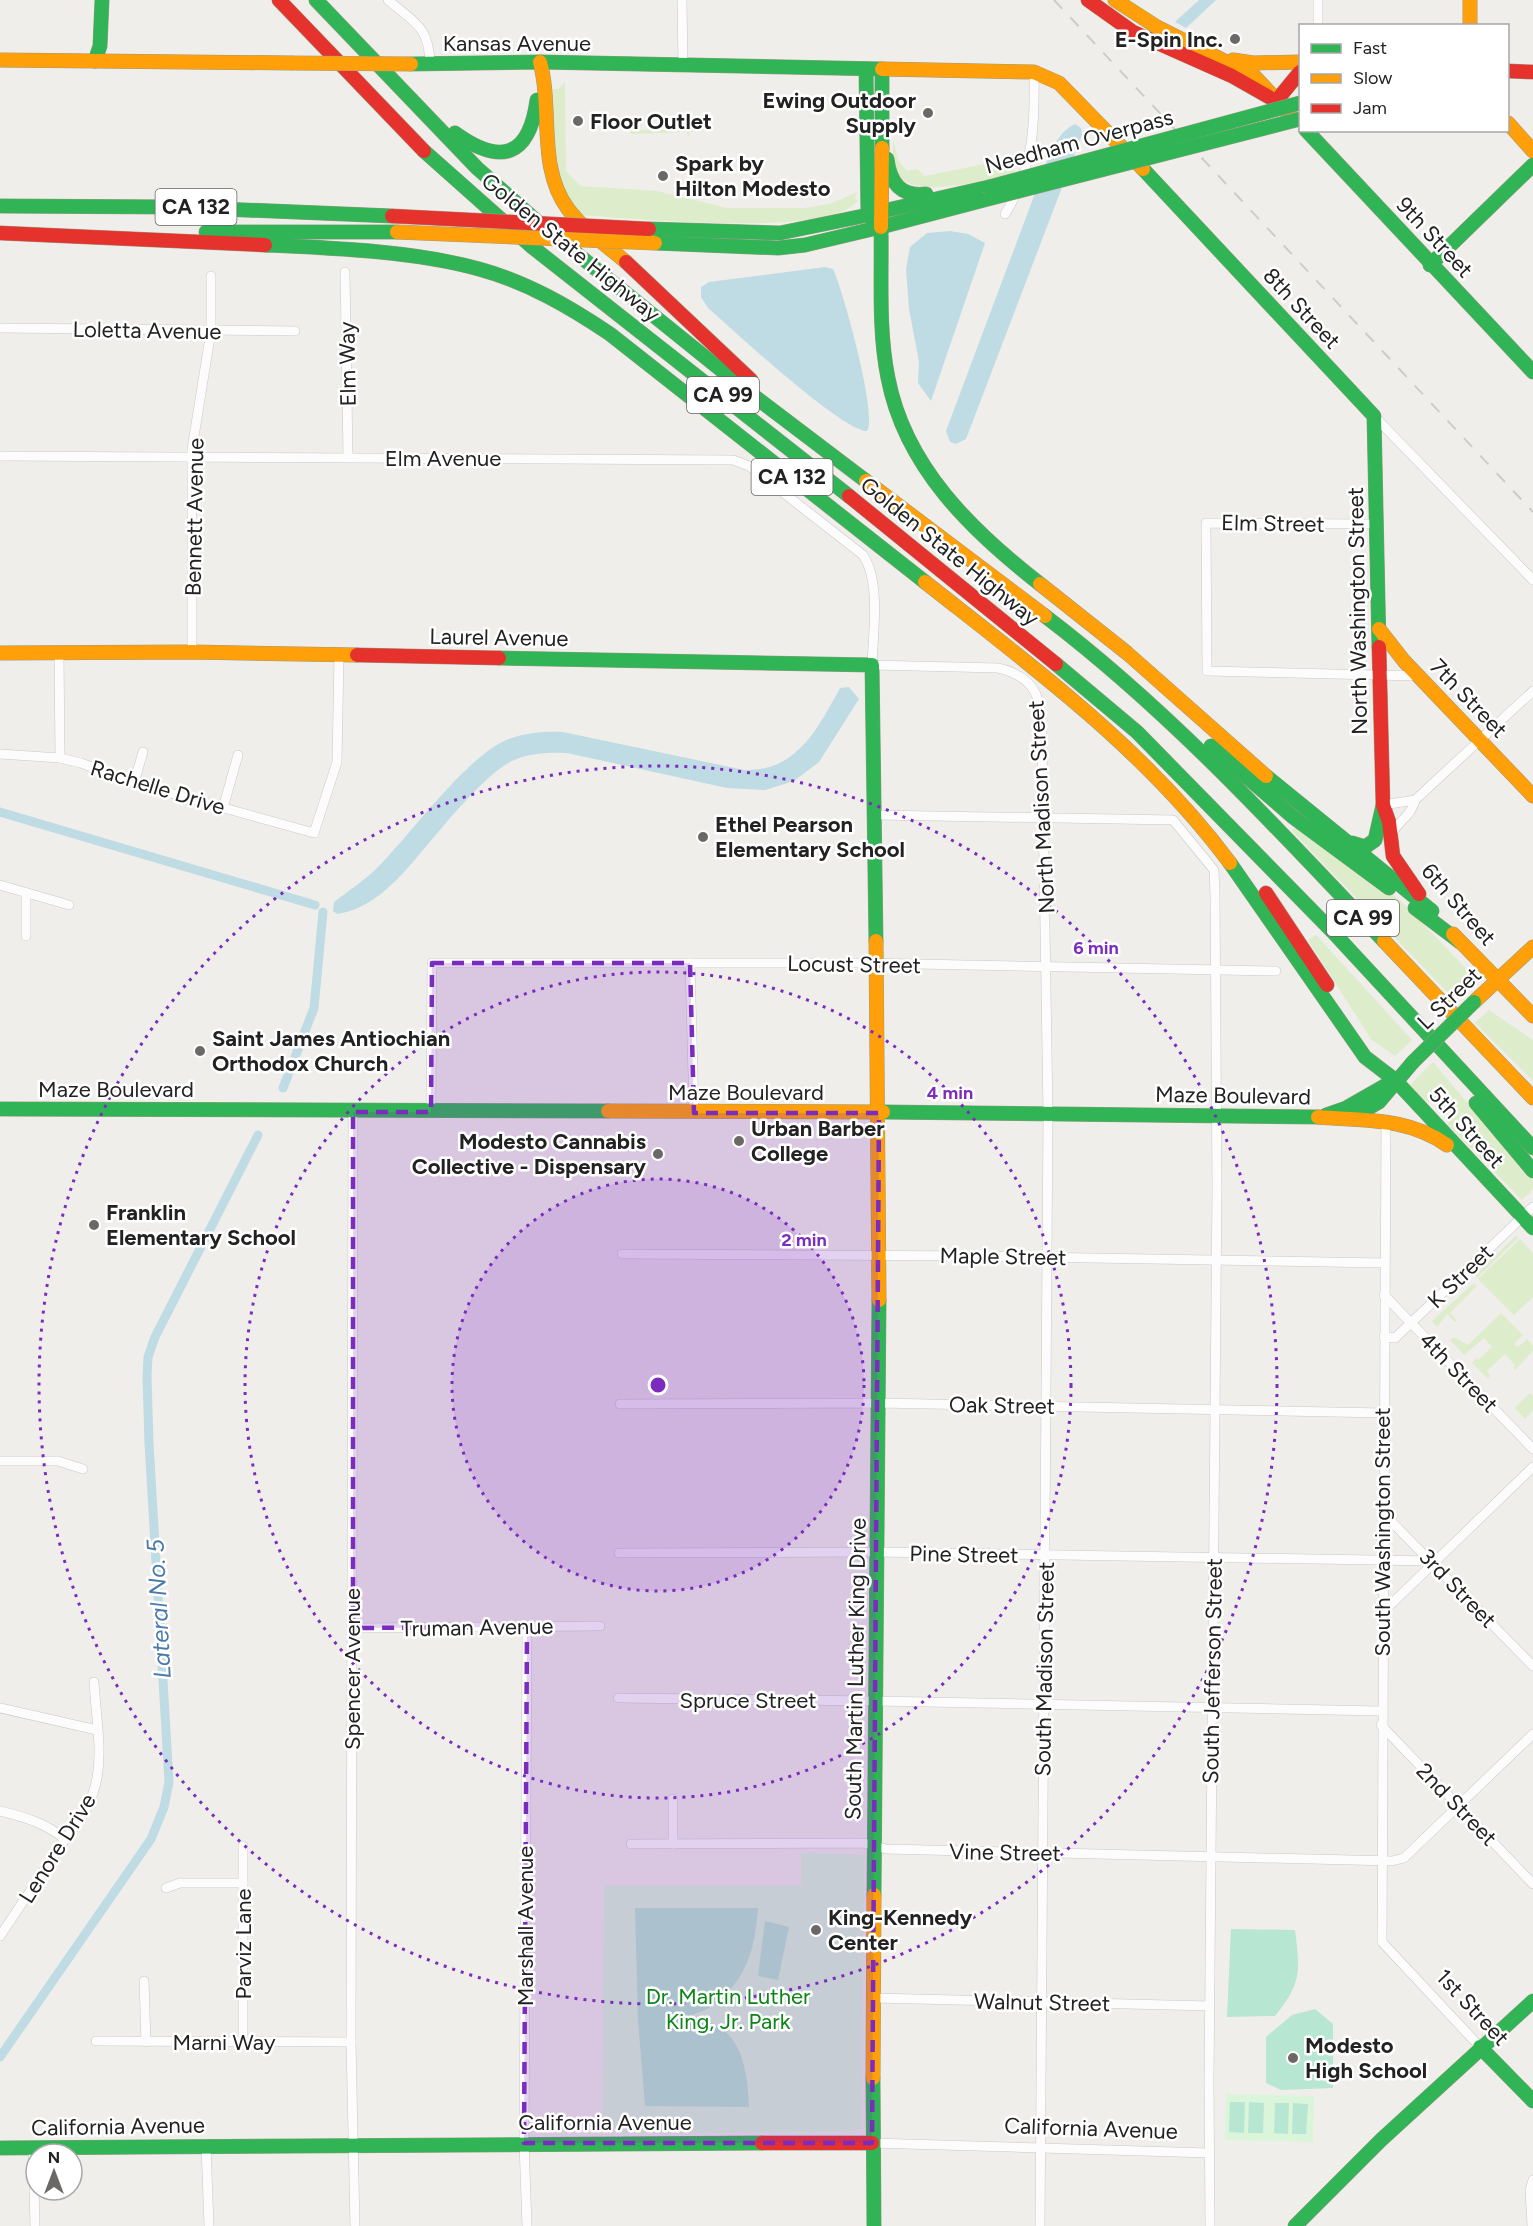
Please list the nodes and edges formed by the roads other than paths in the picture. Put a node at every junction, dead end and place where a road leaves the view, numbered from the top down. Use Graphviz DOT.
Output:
graph roads {
  1 [pos="91,0"];
  2 [pos="102,0"];
  3 [pos="279,0"];
  4 [pos="316,0"];
  5 [pos="388,0"];
  6 [pos="682,0"];
  7 [pos="1088,0"];
  8 [pos="1115,0"];
  9 [pos="1318,0"];
  10 [pos="1470,0"];
  11 [pos="1318,24"];
  12 [pos="1470,24"];
  13 [pos="1222,58"];
  14 [pos="0,60"];
  15 [pos="95,61"];
  16 [pos="540,62"];
  17 [pos="1299,62"];
  18 [pos="430,63"];
  19 [pos="683,65"];
  20 [pos="866,69"];
  21 [pos="882,69"];
  22 [pos="1509,71"];
  23 [pos="1034,72"];
  24 [pos="1533,72"];
  25 [pos="384,73"];
  26 [pos="1299,73"];
  27 [pos="1276,100"];
  28 [pos="1299,103"];
  29 [pos="1299,119"];
  30 [pos="1299,123"];
  31 [pos="1509,124"];
  32 [pos="1308,132"];
  33 [pos="883,148"];
  34 [pos="1533,151"];
  35 [pos="1533,165"];
  36 [pos="987,193"];
  37 [pos="946,197"];
  38 [pos="0,206"];
  39 [pos="875,213"];
  40 [pos="1005,214"];
  41 [pos="881,227"];
  42 [pos="0,232"];
  43 [pos="1430,265"];
  44 [pos="345,272"];
  45 [pos="211,276"];
  46 [pos="0,328"];
  47 [pos="211,331"];
  48 [pos="295,331"];
  49 [pos="1533,372"];
  50 [pos="775,411"];
  51 [pos="1374,416"];
  52 [pos="0,456"];
  53 [pos="192,457"];
  54 [pos="348,457"];
  55 [pos="1375,524"];
  56 [pos="1533,580"];
  57 [pos="1033,607"];
  58 [pos="1378,627"];
  59 [pos="192,652"];
  60 [pos="0,653"];
  61 [pos="59,654"];
  62 [pos="339,656"];
  63 [pos="872,665"];
  64 [pos="998,668"];
  65 [pos="1380,676"];
  66 [pos="1418,676"];
  67 [pos="1533,691"];
  68 [pos="1480,740"];
  69 [pos="143,752"];
  70 [pos="0,754"];
  71 [pos="238,754"];
  72 [pos="60,758"];
  73 [pos="1180,776"];
  74 [pos="134,783"];
  75 [pos="1533,796"];
  76 [pos="1415,800"];
  77 [pos="1383,805"];
  78 [pos="223,808"];
  79 [pos="876,815"];
  80 [pos="1043,817"];
  81 [pos="1352,843"];
  82 [pos="1389,843"];
  83 [pos="0,885"];
  84 [pos="26,893"];
  85 [pos="69,905"];
  86 [pos="1432,911"];
  87 [pos="26,936"];
  88 [pos="1460,942"];
  89 [pos="1533,947"];
  90 [pos="690,963"];
  91 [pos="878,963"];
  92 [pos="1046,967"];
  93 [pos="1215,970"];
  94 [pos="1276,971"];
  95 [pos="1498,979"];
  96 [pos="1399,1005"];
  97 [pos="1533,1016"];
  98 [pos="1395,1080"];
  99 [pos="1533,1098"];
  100 [pos="0,1109"];
  101 [pos="353,1112"];
  102 [pos="431,1112"];
  103 [pos="694,1113"];
  104 [pos="879,1113"];
  105 [pos="1048,1113"];
  106 [pos="1217,1115"];
  107 [pos="1318,1117"];
  108 [pos="1348,1119"];
  109 [pos="1386,1122"];
  110 [pos="1533,1148"];
  111 [pos="1476,1170"];
  112 [pos="1533,1171"];
  113 [pos="1533,1207"];
  114 [pos="1522,1216"];
  115 [pos="1533,1228"];
  116 [pos="622,1254"];
  117 [pos="879,1255"];
  118 [pos="1047,1257"];
  119 [pos="1216,1260"];
  120 [pos="1384,1263"];
  121 [pos="1384,1295"];
  122 [pos="1412,1322"];
  123 [pos="1384,1338"];
  124 [pos="879,1403"];
  125 [pos="620,1404"];
  126 [pos="1046,1406"];
  127 [pos="1215,1409"];
  128 [pos="1383,1413"];
  129 [pos="1533,1449"];
  130 [pos="0,1461"];
  131 [pos="1533,1467"];
  132 [pos="84,1469"];
  133 [pos="1382,1512"];
  134 [pos="877,1552"];
  135 [pos="619,1553"];
  136 [pos="1045,1556"];
  137 [pos="1213,1559"];
  138 [pos="1433,1561"];
  139 [pos="1382,1562"];
  140 [pos="1382,1613"];
  141 [pos="600,1626"];
  142 [pos="527,1627"];
  143 [pos="353,1628"];
  144 [pos="1533,1666"];
  145 [pos="94,1682"];
  146 [pos="618,1698"];
  147 [pos="876,1701"];
  148 [pos="1043,1704"];
  149 [pos="1212,1707"];
  150 [pos="0,1708"];
  151 [pos="1381,1711"];
  152 [pos="1381,1725"];
  153 [pos="97,1730"];
  154 [pos="1533,1734"];
  155 [pos="673,1799"];
  156 [pos="1459,1805"];
  157 [pos="0,1811"];
  158 [pos="64,1839"];
  159 [pos="631,1844"];
  160 [pos="673,1844"];
  161 [pos="243,1846"];
  162 [pos="875,1846"];
  163 [pos="1041,1853"];
  164 [pos="1211,1857"];
  165 [pos="1381,1861"];
  166 [pos="243,1883"];
  167 [pos="1533,1884"];
  168 [pos="166,1888"];
  169 [pos="0,1916"];
  170 [pos="10,1922"];
  171 [pos="0,1936"];
  172 [pos="1382,1942"];
  173 [pos="144,1981"];
  174 [pos="874,1998"];
  175 [pos="1533,2001"];
  176 [pos="1041,2002"];
  177 [pos="1210,2006"];
  178 [pos="96,2041"];
  179 [pos="146,2042"];
  180 [pos="243,2042"];
  181 [pos="351,2042"];
  182 [pos="1480,2047"];
  183 [pos="1533,2102"];
  184 [pos="524,2143"];
  185 [pos="872,2143"];
  186 [pos="351,2145"];
  187 [pos="206,2146"];
  188 [pos="84,2147"];
  189 [pos="0,2148"];
  190 [pos="24,2148"];
  191 [pos="1040,2148"];
  192 [pos="1209,2152"];
  193 [pos="1533,2180"];
  194 [pos="34,2202"];
  195 [pos="35,2226"];
  196 [pos="209,2226"];
  197 [pos="355,2226"];
  198 [pos="527,2226"];
  199 [pos="874,2226"];
  200 [pos="1040,2226"];
  201 [pos="1210,2226"];
  202 [pos="1295,2226"];
  203 [pos="1532,2226"];
  1 -- 15 [label="main road"];
  2 -- 15 [label="main road"];
  3 -- 73 [label="main road, Golden State Highway / CA 99"];
  4 -- 25 [label="main road, Golden State Highway / CA 99"];
  5 -- 18 [label="street"];
  6 -- 19 [label="street"];
  7 -- 27 [label="main road"];
  8 -- 13 [label="main road"];
  9 -- 11 [label="street"];
  10 -- 12 [label="main road"];
  13 -- 17 [label="main road"];
  13 -- 27 [label="main road"];
  14 -- 15 [label="main road, Kansas Avenue"];
  15 -- 18 [label="main road, Kansas Avenue, bridge"];
  16 -- 18 [label="main road, Kansas Avenue"];
  16 -- 19 [label="main road, Kansas Avenue"];
  16 -- 25 [label="main road"];
  16 -- 50 [label="main road"];
  19 -- 20 [label="main road, Kansas Avenue"];
  20 -- 21 [label="main road, Kansas Avenue"];
  20 -- 39 [label="main road"];
  21 -- 23 [label="main road, Kansas Avenue"];
  21 -- 33 [label="main road"];
  22 -- 24 [label="main road"];
  23 -- 40 [label="street"];
  23 -- 51 [label="main road, 8th Street"];
  25 -- 50 [label="main road, Golden State Highway / CA 99"];
  26 -- 27 [label="main road"];
  27 -- 30 [label="main road"];
  28 -- 36 [label="main road, Needham Overpass, bridge"];
  29 -- 36 [label="main road, Needham Overpass, bridge"];
  31 -- 34 [label="main road"];
  32 -- 43 [label="main road, 9th Street"];
  33 -- 37 [label="main road"];
  33 -- 39 [label="main road"];
  35 -- 43 [label="main road"];
  36 -- 37 [label="main road, Needham Overpass"];
  36 -- 41 [label="main road, Needham Overpass"];
  37 -- 39 [label="main road, Needham Overpass"];
  38 -- 39 [label="main road, CA 132, bridge"];
  39 -- 41 [label="main road"];
  41 -- 42 [label="main road, Needham Overpass, bridge"];
  41 -- 81 [label="main road"];
  42 -- 98 [label="main road, CA 132"];
  43 -- 49 [label="main road, 9th Street"];
  44 -- 54 [label="street, Elm Way"];
  45 -- 47 [label="street, Bennett Avenue"];
  46 -- 47 [label="street, Loletta Avenue"];
  47 -- 48 [label="street, Loletta Avenue"];
  47 -- 53 [label="street, Bennett Avenue"];
  50 -- 57 [label="main road, Golden State Highway / CA 99"];
  51 -- 55 [label="main road, North Washington Street"];
  51 -- 56 [label="street, 8th Street"];
  52 -- 53 [label="street, Elm Avenue"];
  53 -- 54 [label="street, Elm Avenue"];
  53 -- 59 [label="street, Bennett Avenue"];
  54 -- 63 [label="street, Elm Avenue"];
  55 -- 58 [label="main road, North Washington Street"];
  55 -- 65 [label="street, Elm Street"];
  57 -- 88 [label="main road"];
  57 -- 99 [label="main road, Golden State Highway / CA 99"];
  58 -- 65 [label="main road, North Washington Street"];
  58 -- 66 [label="main road, 7th Street"];
  59 -- 61 [label="main road, Laurel Avenue"];
  59 -- 62 [label="main road, Laurel Avenue"];
  60 -- 61 [label="main road, Laurel Avenue"];
  61 -- 72 [label="street"];
  62 -- 63 [label="main road, Laurel Avenue"];
  62 -- 78 [label="street, Rachelle Drive"];
  63 -- 64 [label="street, Laurel Avenue"];
  63 -- 79 [label="main road, South Martin Luther King Drive"];
  64 -- 80 [label="street, North Madison Street"];
  65 -- 66 [label="street"];
  65 -- 77 [label="main road, North Washington Street"];
  66 -- 68 [label="main road, 7th Street"];
  67 -- 68 [label="street"];
  68 -- 75 [label="main road, 7th Street"];
  68 -- 76 [label="street"];
  69 -- 74 [label="street"];
  70 -- 72 [label="street, Rachelle Drive"];
  71 -- 78 [label="street"];
  72 -- 74 [label="street, Rachelle Drive"];
  73 -- 96 [label="main road, Golden State Highway / CA 99"];
  73 -- 98 [label="main road"];
  74 -- 78 [label="street, Rachelle Drive"];
  76 -- 77 [label="street"];
  76 -- 82 [label="street"];
  77 -- 81 [label="main road"];
  77 -- 82 [label="main road, 6th Street"];
  79 -- 80 [label="street"];
  79 -- 91 [label="main road, South Martin Luther King Drive"];
  80 -- 92 [label="street, North Madison Street"];
  80 -- 93 [label="street, South Jefferson Street"];
  81 -- 86 [label="main road"];
  82 -- 86 [label="main road, 6th Street"];
  83 -- 84 [label="street"];
  84 -- 85 [label="street"];
  84 -- 87 [label="street"];
  86 -- 88 [label="main road, 6th Street"];
  88 -- 95 [label="main road, 6th Street"];
  89 -- 95 [label="main road, L Street"];
  90 -- 91 [label="street, Locust Street"];
  90 -- 102 [label="street, Locust Street"];
  90 -- 103 [label="street"];
  91 -- 92 [label="street, Locust Street"];
  91 -- 104 [label="main road, South Martin Luther King Drive"];
  92 -- 93 [label="street, Locust Street"];
  92 -- 105 [label="street, North Madison Street"];
  93 -- 94 [label="street, Locust Street"];
  93 -- 106 [label="street, South Jefferson Street"];
  95 -- 97 [label="main road, 6th Street"];
  95 -- 98 [label="main road, L Street, bridge"];
  96 -- 110 [label="main road, Golden State Highway / CA 99"];
  96 -- 112 [label="main road"];
  98 -- 107 [label="main road, L Street"];
  98 -- 108 [label="main road, L Street"];
  98 -- 111 [label="main road, 5th Street"];
  100 -- 101 [label="main road, Maze Boulevard"];
  101 -- 102 [label="main road, Maze Boulevard"];
  101 -- 143 [label="street, Spencer Avenue"];
  102 -- 103 [label="main road, Maze Boulevard"];
  103 -- 104 [label="main road, Maze Boulevard"];
  104 -- 105 [label="main road, Maze Boulevard"];
  104 -- 117 [label="main road, South Martin Luther King Drive"];
  105 -- 106 [label="main road, Maze Boulevard"];
  105 -- 118 [label="street, South Madison Street"];
  106 -- 107 [label="main road, Maze Boulevard"];
  106 -- 119 [label="street, South Jefferson Street"];
  107 -- 108 [label="main road, Maze Boulevard"];
  108 -- 109 [label="main road, Maze Boulevard"];
  109 -- 111 [label="main road, Maze Boulevard"];
  109 -- 120 [label="street, South Washington Street"];
  111 -- 114 [label="main road, 5th Street"];
  113 -- 114 [label="street, K Street"];
  114 -- 115 [label="main road, 5th Street"];
  114 -- 122 [label="street, K Street"];
  116 -- 117 [label="street, Maple Street"];
  117 -- 118 [label="street, Maple Street"];
  117 -- 124 [label="main road, South Martin Luther King Drive"];
  118 -- 119 [label="street, Maple Street"];
  118 -- 126 [label="street, South Madison Street"];
  119 -- 120 [label="street, Maple Street"];
  119 -- 127 [label="street, South Jefferson Street"];
  120 -- 121 [label="street, South Washington Street"];
  121 -- 122 [label="street, 4th Street"];
  121 -- 123 [label="street, South Washington Street"];
  122 -- 123 [label="street, K Street"];
  122 -- 129 [label="street, 4th Street"];
  123 -- 128 [label="street, South Washington Street"];
  124 -- 125 [label="street, Oak Street"];
  124 -- 126 [label="street, Oak Street"];
  124 -- 134 [label="main road, South Martin Luther King Drive"];
  126 -- 127 [label="street, Oak Street"];
  126 -- 136 [label="street, South Madison Street"];
  127 -- 128 [label="street, Oak Street"];
  127 -- 137 [label="street, South Jefferson Street"];
  128 -- 133 [label="street, South Washington Street"];
  130 -- 132 [label="street"];
  131 -- 138 [label="street"];
  133 -- 138 [label="street, 3rd Street"];
  133 -- 139 [label="street, South Washington Street"];
  134 -- 135 [label="street, Pine Street"];
  134 -- 136 [label="street, Pine Street"];
  134 -- 147 [label="main road, South Martin Luther King Drive"];
  136 -- 137 [label="street, Pine Street"];
  136 -- 148 [label="street, South Madison Street"];
  137 -- 139 [label="street, Pine Street"];
  137 -- 149 [label="street, South Jefferson Street"];
  138 -- 139 [label="street, Pine Street"];
  138 -- 140 [label="street"];
  138 -- 144 [label="street, 3rd Street"];
  139 -- 140 [label="street, South Washington Street"];
  140 -- 151 [label="street, South Washington Street"];
  141 -- 142 [label="street, Truman Avenue"];
  142 -- 143 [label="street, Truman Avenue"];
  142 -- 184 [label="street, Marshall Avenue"];
  143 -- 181 [label="street, Spencer Avenue"];
  145 -- 153 [label="street, Lenore Drive"];
  146 -- 147 [label="street, Spruce Street"];
  147 -- 148 [label="street, Spruce Street"];
  147 -- 162 [label="main road, South Martin Luther King Drive"];
  148 -- 149 [label="street, Spruce Street"];
  148 -- 163 [label="street, South Madison Street"];
  149 -- 151 [label="street, Spruce Street"];
  149 -- 164 [label="street, South Jefferson Street"];
  150 -- 153 [label="street"];
  151 -- 152 [label="street, South Washington Street"];
  152 -- 156 [label="street, 2nd Street"];
  152 -- 165 [label="street, South Washington Street"];
  153 -- 158 [label="street, Lenore Drive"];
  154 -- 156 [label="street, Vine Street"];
  155 -- 160 [label="street"];
  156 -- 165 [label="street, Vine Street"];
  156 -- 167 [label="street, 2nd Street"];
  157 -- 158 [label="street"];
  158 -- 170 [label="street, Lenore Drive"];
  159 -- 160 [label="street, Vine Street"];
  160 -- 162 [label="street, Vine Street"];
  161 -- 166 [label="street, Parviz Lane"];
  162 -- 163 [label="street, Vine Street"];
  162 -- 174 [label="main road, South Martin Luther King Drive"];
  163 -- 164 [label="street, Vine Street"];
  163 -- 176 [label="street, South Madison Street"];
  164 -- 165 [label="street, Vine Street"];
  164 -- 177 [label="street, South Jefferson Street"];
  165 -- 172 [label="street, South Washington Street"];
  166 -- 168 [label="street"];
  166 -- 180 [label="street, Parviz Lane"];
  169 -- 170 [label="street"];
  170 -- 171 [label="street, Lenore Drive"];
  172 -- 182 [label="street, 1st Street"];
  173 -- 179 [label="street"];
  174 -- 176 [label="street, Walnut Street"];
  174 -- 185 [label="main road, South Martin Luther King Drive"];
  175 -- 182 [label="main road"];
  176 -- 177 [label="street, Walnut Street"];
  176 -- 191 [label="street, South Madison Street"];
  177 -- 192 [label="street, South Jefferson Street"];
  178 -- 179 [label="street, Marni Way"];
  179 -- 180 [label="street, Marni Way"];
  180 -- 181 [label="street, Marni Way"];
  181 -- 186 [label="street, Spencer Avenue"];
  182 -- 183 [label="main road, 1st Street"];
  182 -- 202 [label="main road"];
  184 -- 185 [label="main road, California Avenue"];
  184 -- 186 [label="main road, California Avenue"];
  184 -- 198 [label="street, Marshall Avenue"];
  185 -- 191 [label="street, California Avenue"];
  185 -- 199 [label="main road, South Martin Luther King Drive"];
  186 -- 187 [label="main road, California Avenue"];
  186 -- 197 [label="street, Spencer Avenue"];
  187 -- 188 [label="main road, California Avenue"];
  187 -- 196 [label="street"];
  189 -- 190 [label="main road, California Avenue"];
  191 -- 192 [label="street, California Avenue"];
  191 -- 200 [label="street, South Madison Street"];
  192 -- 201 [label="street, South Jefferson Street"];
  193 -- 203 [label="street"];
  194 -- 195 [label="street"];
}
